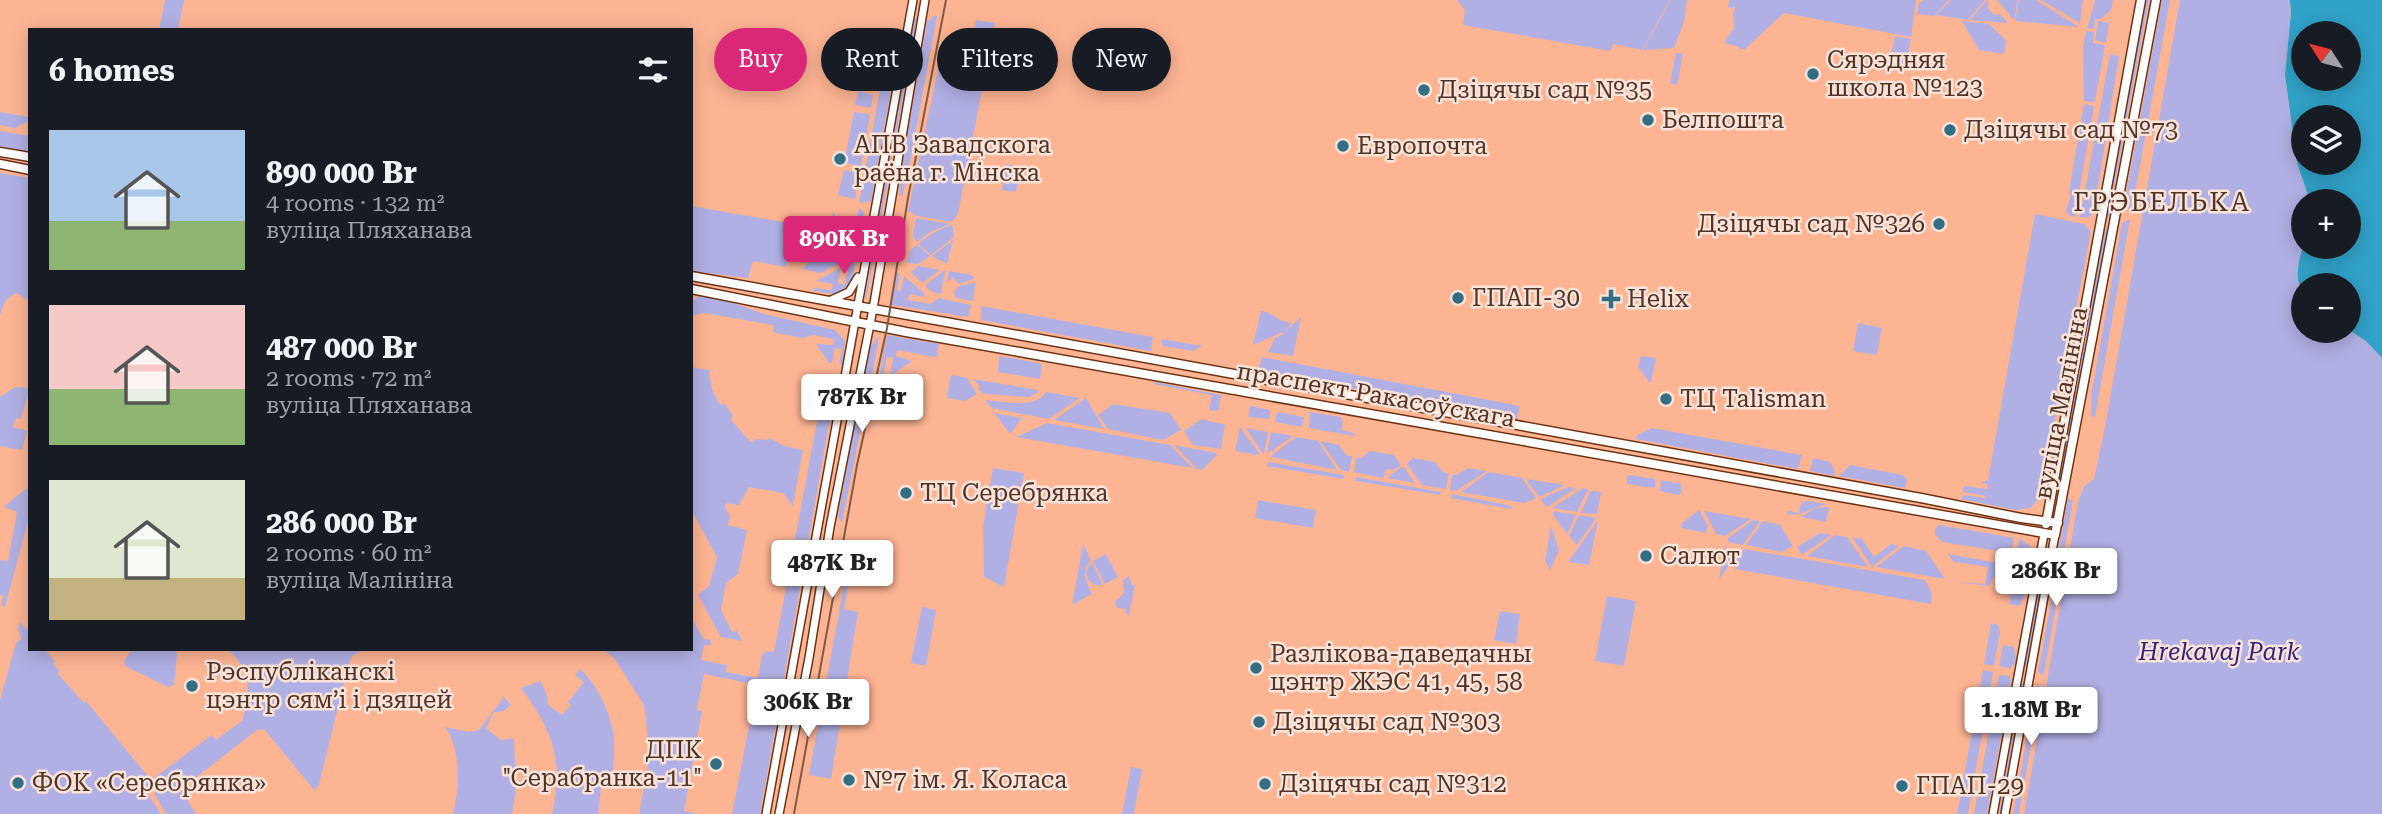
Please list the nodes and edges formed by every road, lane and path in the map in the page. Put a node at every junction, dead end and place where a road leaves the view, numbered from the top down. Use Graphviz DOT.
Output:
graph roads {
  1 [pos="913,0"];
  2 [pos="925,0"];
  3 [pos="2141,0"];
  4 [pos="2156,0"];
  5 [pos="0,152"];
  6 [pos="28,157"];
  7 [pos="0,164"];
  8 [pos="28,170"];
  9 [pos="2101,223"];
  10 [pos="2115,226"];
  11 [pos="866,257"];
  12 [pos="693,276"];
  13 [pos="693,289"];
  14 [pos="829,301"];
  15 [pos="856,306"];
  16 [pos="873,309"];
  17 [pos="854,322"];
  18 [pos="869,325"];
  19 [pos="1108,352"];
  20 [pos="1105,366"];
  21 [pos="2046,522"];
  22 [pos="2058,523"];
  23 [pos="2044,534"];
  24 [pos="2055,536"];
  25 [pos="766,814"];
  26 [pos="779,814"];
  27 [pos="1993,814"];
  28 [pos="2005,814"];
  1 -- 11 [label="main road"];
  2 -- 16 [label="main road"];
  3 -- 9 [label="main road, вуліца Малініна"];
  4 -- 10 [label="main road, вуліца Малініна"];
  5 -- 6 [label="main road"];
  7 -- 8 [label="main road"];
  9 -- 10 [label="main road"];
  9 -- 21 [label="main road, вуліца Малініна"];
  10 -- 22 [label="main road, вуліца Малініна"];
  11 -- 14 [label="main road"];
  11 -- 15 [label="main road"];
  12 -- 14 [label="main road, праспект Ракасоўскага"];
  13 -- 17 [label="main road, праспект Ракасоўскага"];
  14 -- 15 [label="main road, праспект Ракасоўскага"];
  15 -- 16 [label="main road, праспект Ракасоўскага"];
  15 -- 17 [label="main road"];
  16 -- 18 [label="main road"];
  16 -- 19 [label="main road, праспект Ракасоўскага"];
  17 -- 18 [label="main road, праспект Ракасоўскага"];
  17 -- 25 [label="main road"];
  18 -- 20 [label="main road, праспект Ракасоўскага"];
  18 -- 26 [label="main road"];
  19 -- 20 [label="main road"];
  19 -- 21 [label="main road, праспект Ракасоўскага"];
  20 -- 23 [label="main road, праспект Ракасоўскага"];
  21 -- 22 [label="main road, праспект Ракасоўскага"];
  21 -- 23 [label="main road, вуліца Малініна"];
  22 -- 24 [label="main road, вуліца Малініна"];
  23 -- 24 [label="main road, праспект Ракасоўскага"];
  23 -- 27 [label="main road, вуліца Малініна"];
  24 -- 28 [label="main road, вуліца Малініна"];
}
